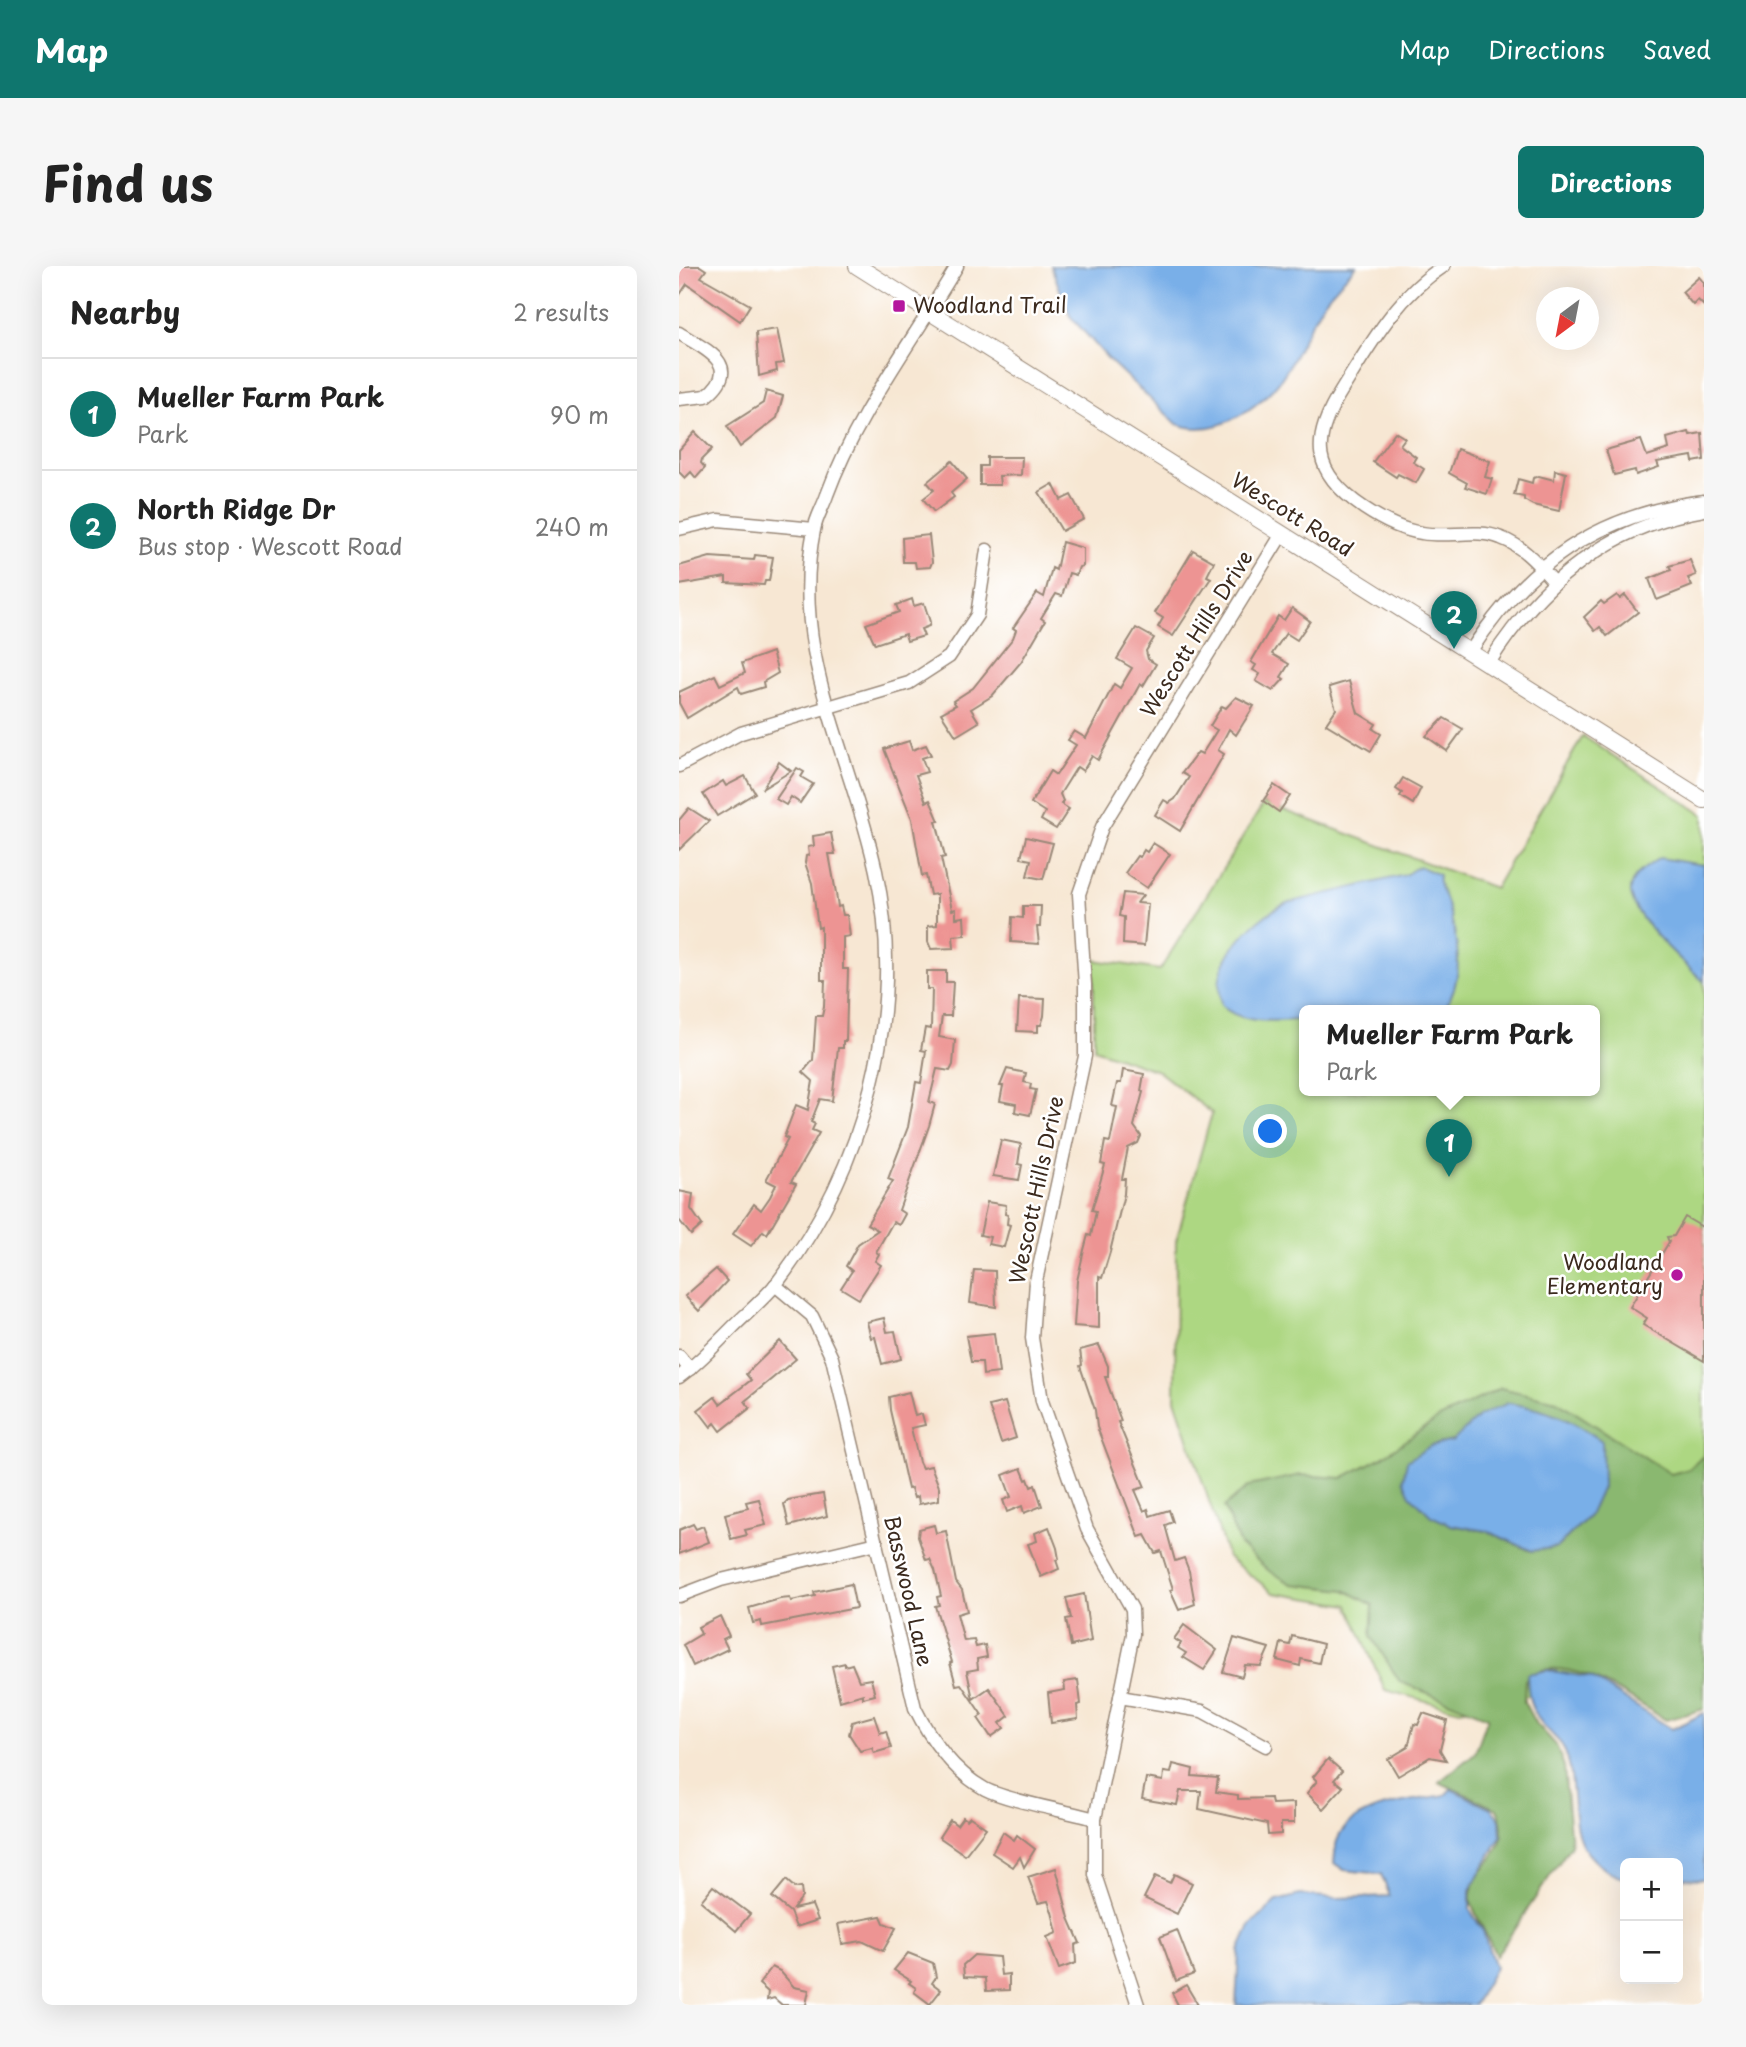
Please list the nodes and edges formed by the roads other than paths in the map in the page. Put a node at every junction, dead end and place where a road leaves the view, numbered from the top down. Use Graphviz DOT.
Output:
graph roads {
  1 [pos="857,266"];
  2 [pos="957,266"];
  3 [pos="1444,266"];
  4 [pos="930,312"];
  5 [pos="679,333"];
  6 [pos="679,399"];
  7 [pos="1704,500"];
  8 [pos="1704,510"];
  9 [pos="679,529"];
  10 [pos="814,529"];
  11 [pos="1282,534"];
  12 [pos="988,550"];
  13 [pos="1541,568"];
  14 [pos="1554,582"];
  15 [pos="1470,652"];
  16 [pos="1489,663"];
  17 [pos="825,707"];
  18 [pos="679,766"];
  19 [pos="1704,800"];
  20 [pos="775,1285"];
  21 [pos="679,1356"];
  22 [pos="684,1373"];
  23 [pos="877,1543"];
  24 [pos="679,1596"];
  25 [pos="1120,1697"];
  26 [pos="1266,1746"];
  27 [pos="1095,1819"];
  28 [pos="1134,2004"];
  1 -- 4 [label="street, Wescott Road"];
  2 -- 4 [label="street"];
  3 -- 13 [label="street"];
  4 -- 10 [label="street"];
  4 -- 11 [label="street, Wescott Road"];
  5 -- 6 [label="street"];
  7 -- 13 [label="street"];
  8 -- 14 [label="street"];
  9 -- 10 [label="street"];
  10 -- 17 [label="street"];
  11 -- 15 [label="street, Wescott Road"];
  11 -- 25 [label="street, Wescott Hills Drive"];
  12 -- 17 [label="street"];
  13 -- 14 [label="street"];
  13 -- 15 [label="street"];
  14 -- 16 [label="street"];
  15 -- 16 [label="street, Wescott Road"];
  16 -- 19 [label="street, Wescott Road"];
  17 -- 18 [label="street"];
  17 -- 20 [label="street"];
  20 -- 22 [label="street"];
  20 -- 23 [label="street, Basswood Lane"];
  21 -- 22 [label="street"];
  23 -- 24 [label="street"];
  23 -- 27 [label="street, Basswood Lane"];
  25 -- 26 [label="street"];
  25 -- 27 [label="street, Wescott Hills Drive"];
  27 -- 28 [label="street, Wescott Hills Drive"];
}
